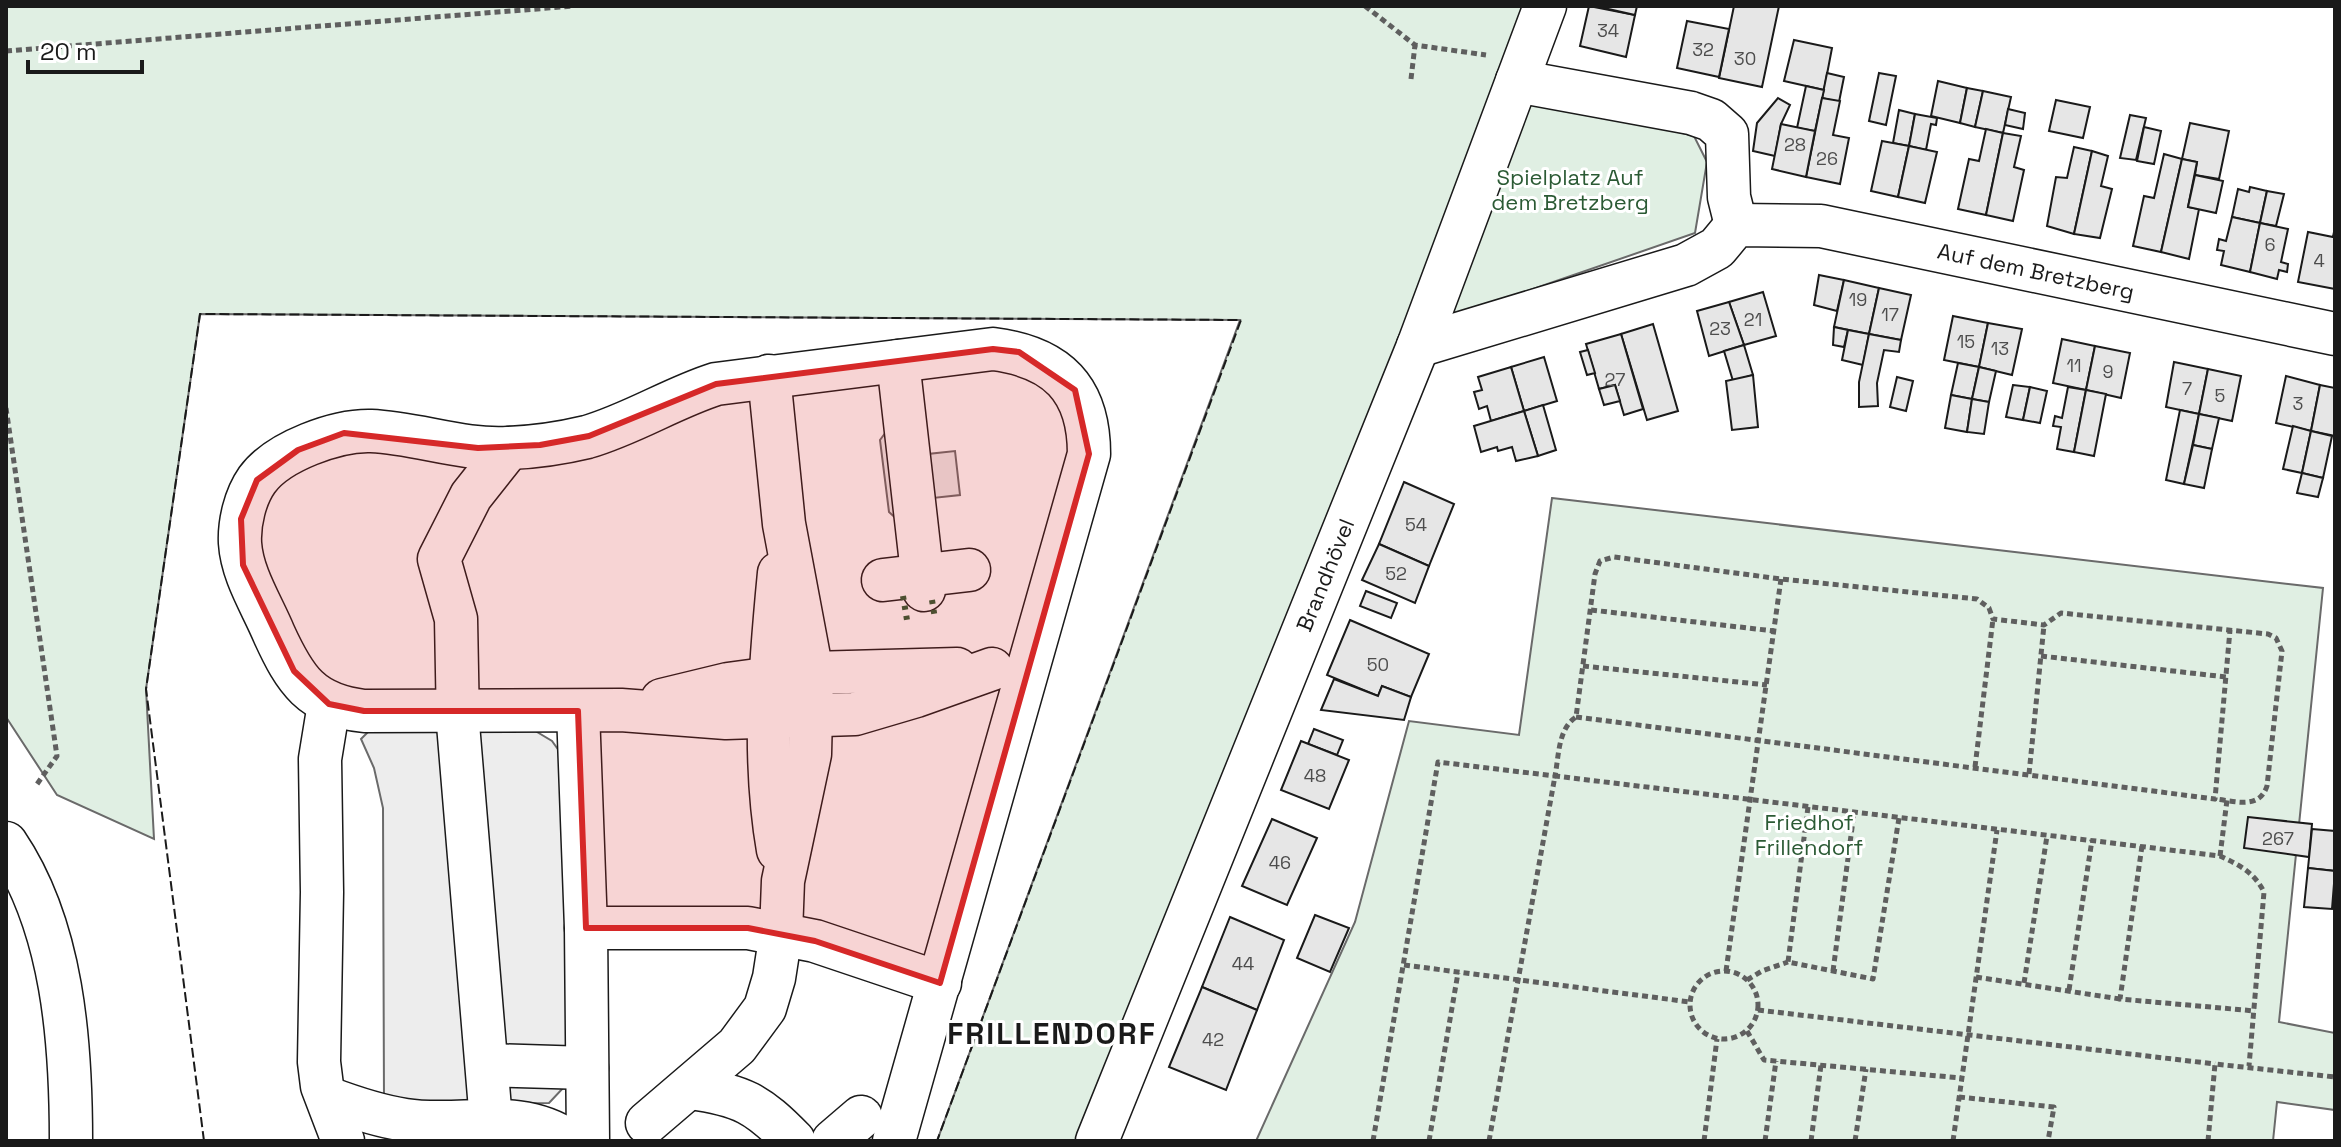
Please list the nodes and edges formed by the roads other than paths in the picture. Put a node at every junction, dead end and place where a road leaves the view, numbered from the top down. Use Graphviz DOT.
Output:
graph roads {
  1 [pos="1545,6"];
  2 [pos="1521,70"];
  3 [pos="1736,225"];
  4 [pos="2335,334"];
  5 [pos="1418,346"];
  6 [pos="898,361"];
  7 [pos="769,376"];
  8 [pos="509,448"];
  9 [pos="784,524"];
  10 [pos="969,570"];
  11 [pos="1011,667"];
  12 [pos="812,673"];
  13 [pos="768,698"];
  14 [pos="329,704"];
  15 [pos="578,711"];
  16 [pos="812,715"];
  17 [pos="458,717"];
  18 [pos="6,843"];
  19 [pos="783,881"];
  20 [pos="586,928"];
  21 [pos="781,933"];
  22 [pos="940,983"];
  23 [pos="578,1068"];
  24 [pos="690,1088"];
  25 [pos="489,1097"];
  26 [pos="328,1098"];
  27 [pos="647,1123"];
  28 [pos="393,1131"];
  29 [pos="71,1141"];
  30 [pos="343,1141"];
  31 [pos="569,1141"];
  32 [pos="588,1141"];
  33 [pos="794,1141"];
  34 [pos="894,1141"];
  35 [pos="1097,1141"];
  1 -- 2 [label="street, Brandhövel"];
  2 -- 3 [label="street"];
  2 -- 5 [label="street, Brandhövel"];
  3 -- 4 [label="street, Auf dem Bretzberg"];
  3 -- 5 [label="street"];
  5 -- 35 [label="street, Brandhövel"];
  6 -- 7 [label="street"];
  6 -- 10 [label="street"];
  6 -- 11 [label="street"];
  7 -- 8 [label="street"];
  7 -- 9 [label="street"];
  8 -- 14 [label="street"];
  8 -- 17 [label="street"];
  9 -- 12 [label="street"];
  9 -- 13 [label="street"];
  11 -- 12 [label="street"];
  11 -- 16 [label="street"];
  11 -- 22 [label="street"];
  12 -- 13 [label="street"];
  12 -- 16 [label="street"];
  13 -- 15 [label="street"];
  13 -- 16 [label="street"];
  13 -- 19 [label="street"];
  14 -- 17 [label="street"];
  14 -- 26 [label="street"];
  15 -- 17 [label="street"];
  15 -- 20 [label="street"];
  16 -- 19 [label="street"];
  17 -- 25 [label="street"];
  18 -- 29 [label="street"];
  19 -- 21 [label="street"];
  20 -- 21 [label="street"];
  20 -- 23 [label="street"];
  21 -- 22 [label="street"];
  21 -- 24 [label="street"];
  22 -- 34 [label="street"];
  23 -- 25 [label="street"];
  23 -- 32 [label="street"];
  24 -- 27 [label="street"];
  24 -- 33 [label="street"];
  25 -- 28 [label="street"];
  25 -- 31 [label="street"];
  26 -- 28 [label="street"];
  26 -- 30 [label="street"];
}
